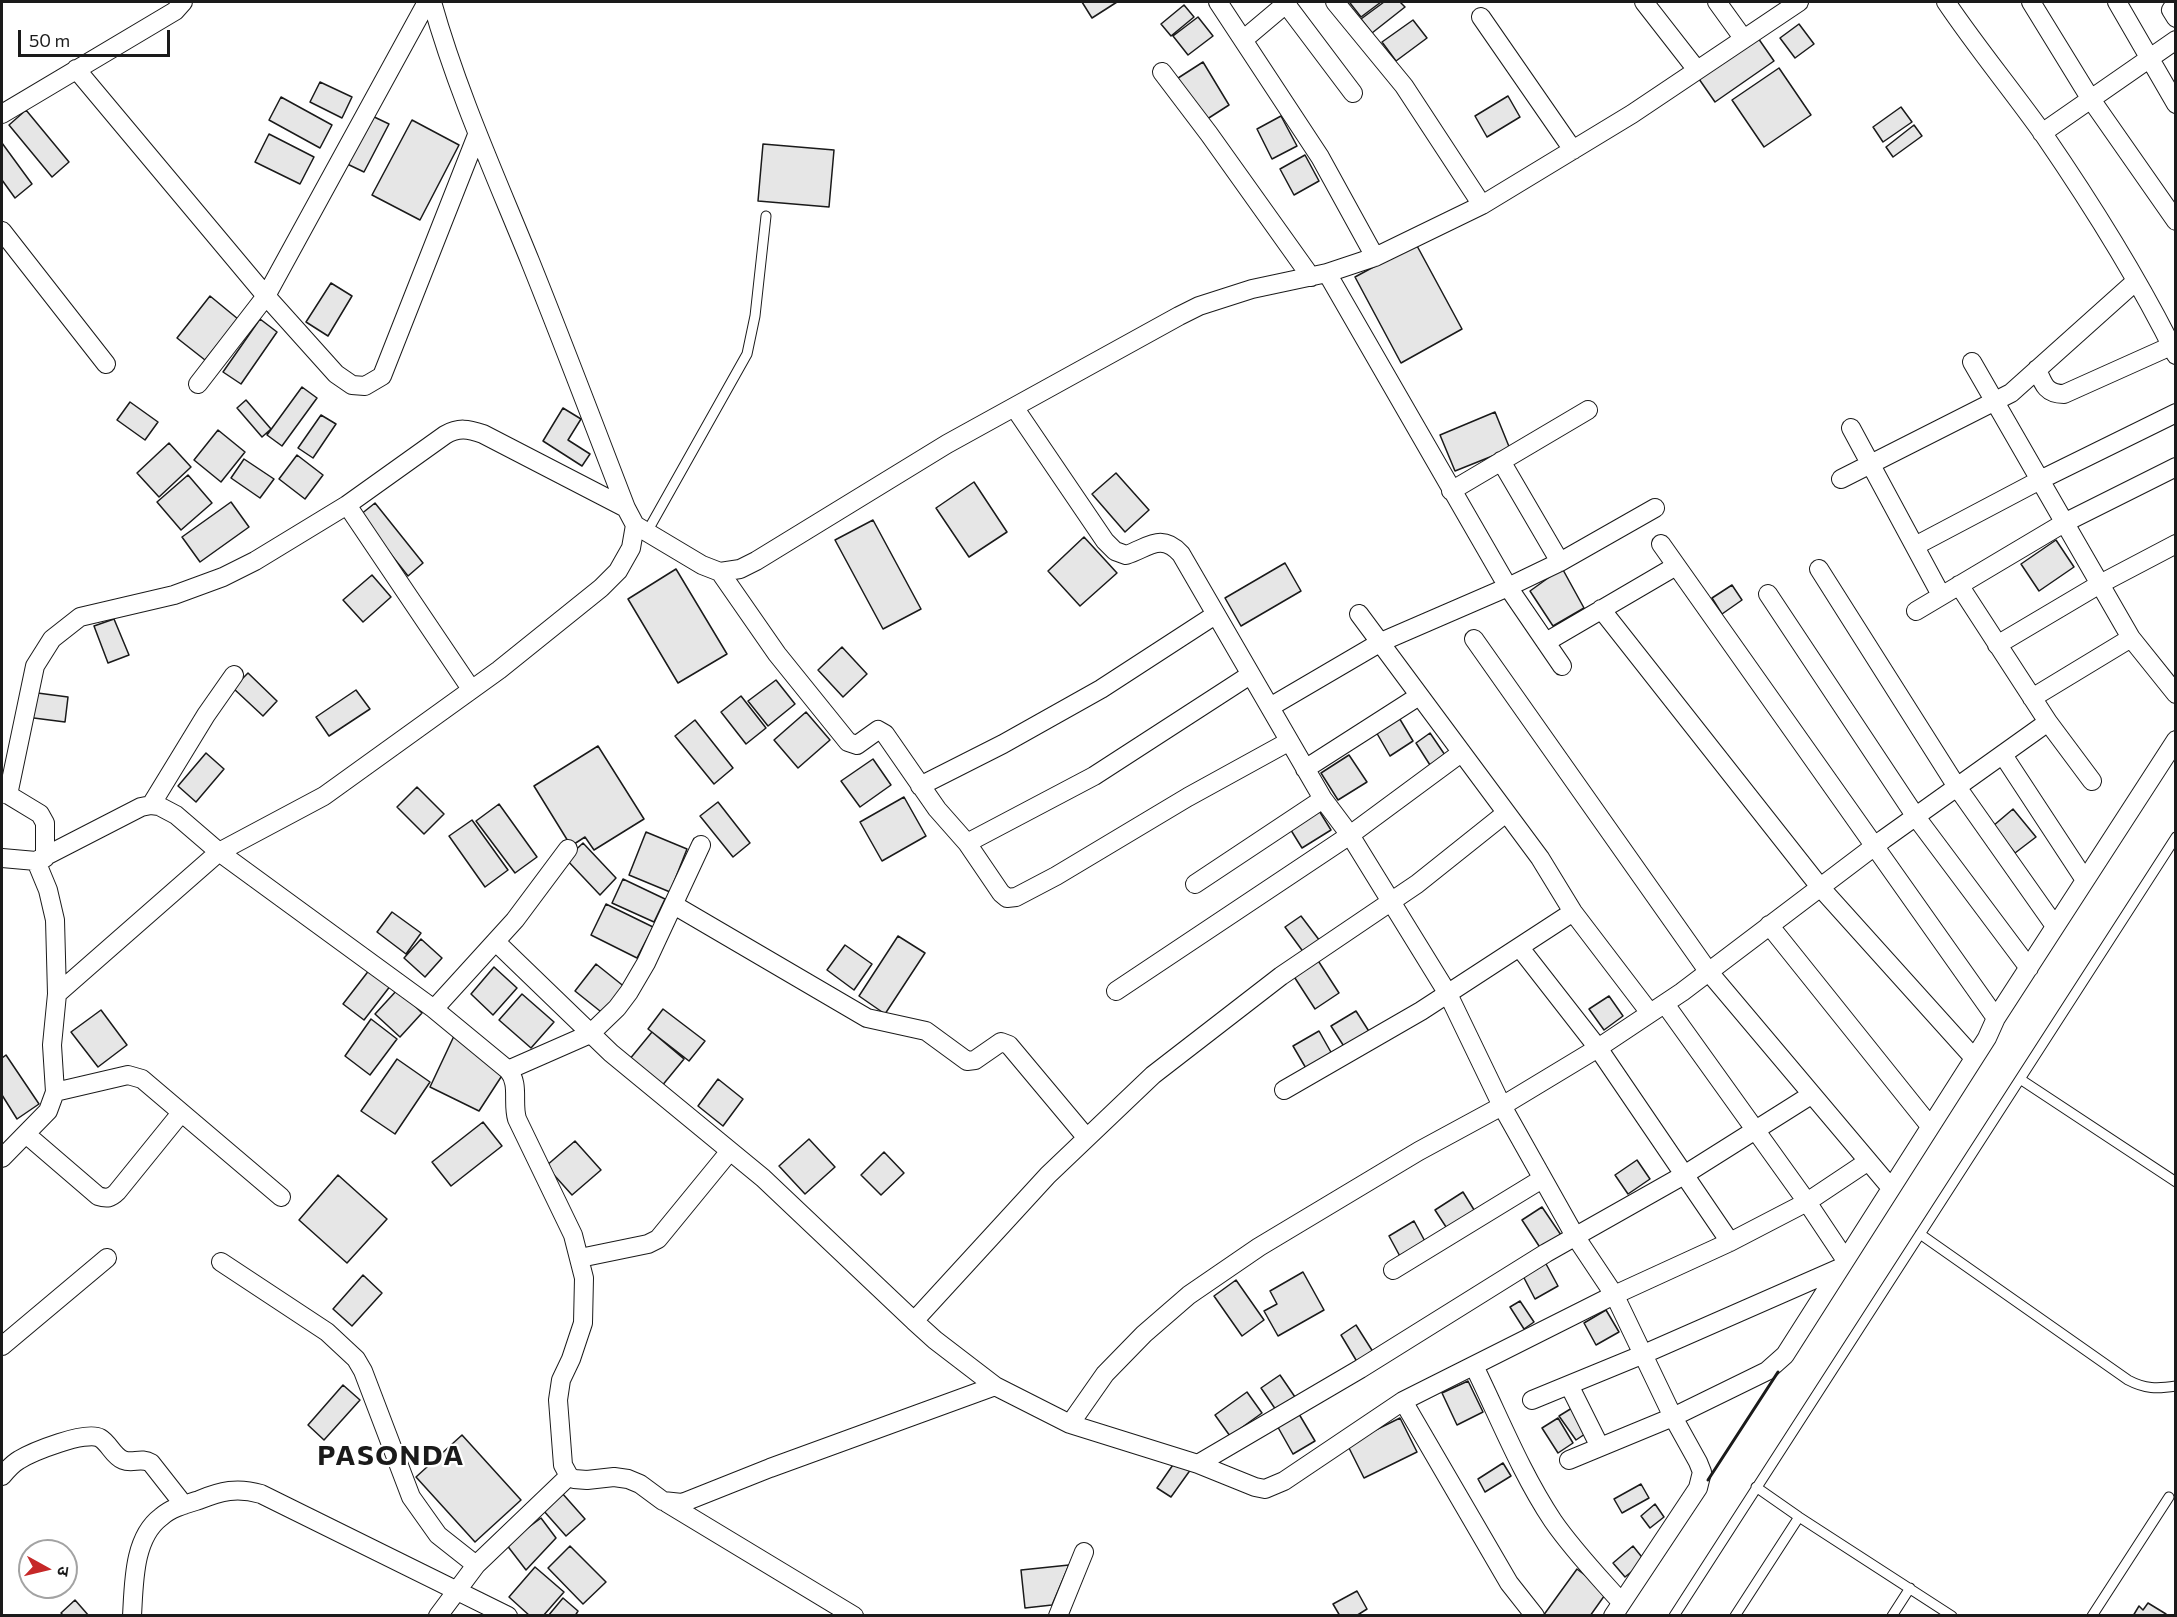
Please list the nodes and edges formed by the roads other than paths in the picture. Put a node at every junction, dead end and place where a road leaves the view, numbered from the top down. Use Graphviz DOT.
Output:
graph roads {
  1 [pos="183,2"];
  2 [pos="427,2"];
  3 [pos="432,2"];
  4 [pos="1218,2"];
  5 [pos="1335,2"];
  6 [pos="1644,2"];
  7 [pos="1717,2"];
  8 [pos="1799,2"];
  9 [pos="1946,2"];
  10 [pos="2031,2"];
  11 [pos="2117,2"];
  12 [pos="1287,3"];
  13 [pos="2175,3"];
  14 [pos="1481,17"];
  15 [pos="2175,18"];
  16 [pos="1743,38"];
  17 [pos="1244,40"];
  18 [pos="2175,40"];
  19 [pos="2151,59"];
  20 [pos="76,69"];
  21 [pos="1697,70"];
  22 [pos="1162,72"];
  23 [pos="1353,93"];
  24 [pos="2090,98"];
  25 [pos="2175,104"];
  26 [pos="2,114"];
  27 [pos="2042,133"];
  28 [pos="477,135"];
  29 [pos="1573,150"];
  30 [pos="1482,205"];
  31 [pos="766,216"];
  32 [pos="2175,221"];
  33 [pos="2,231"];
  34 [pos="1376,257"];
  35 [pos="1319,275"];
  36 [pos="2136,281"];
  37 [pos="266,296"];
  38 [pos="2173,350"];
  39 [pos="1971,362"];
  40 [pos="106,364"];
  41 [pos="2037,369"];
  42 [pos="198,384"];
  43 [pos="1996,402"];
  44 [pos="1014,407"];
  45 [pos="1587,410"];
  46 [pos="2175,413"];
  47 [pos="1851,428"];
  48 [pos="1501,462"];
  49 [pos="1870,464"];
  50 [pos="2175,466"];
  51 [pos="1841,479"];
  52 [pos="2040,480"];
  53 [pos="1451,491"];
  54 [pos="347,505"];
  55 [pos="626,507"];
  56 [pos="1655,508"];
  57 [pos="2064,523"];
  58 [pos="641,529"];
  59 [pos="1660,544"];
  60 [pos="2175,544"];
  61 [pos="1915,546"];
  62 [pos="1560,562"];
  63 [pos="1676,566"];
  64 [pos="1819,569"];
  65 [pos="720,572"];
  66 [pos="2100,584"];
  67 [pos="1959,585"];
  68 [pos="1508,587"];
  69 [pos="1768,594"];
  70 [pos="1941,595"];
  71 [pos="1601,609"];
  72 [pos="1916,611"];
  73 [pos="1359,614"];
  74 [pos="1215,615"];
  75 [pos="2131,638"];
  76 [pos="1474,639"];
  77 [pos="1381,642"];
  78 [pos="1546,642"];
  79 [pos="1997,645"];
  80 [pos="1562,666"];
  81 [pos="234,675"];
  82 [pos="1250,675"];
  83 [pos="471,689"];
  84 [pos="2175,694"];
  85 [pos="1419,696"];
  86 [pos="2032,698"];
  87 [pos="1270,707"];
  88 [pos="2048,722"];
  89 [pos="2175,740"];
  90 [pos="1288,742"];
  91 [pos="1461,753"];
  92 [pos="2003,755"];
  93 [pos="1305,769"];
  94 [pos="2092,781"];
  95 [pos="920,786"];
  96 [pos="1957,788"];
  97 [pos="5,793"];
  98 [pos="1323,799"];
  99 [pos="151,805"];
  100 [pos="1506,813"];
  101 [pos="1916,817"];
  102 [pos="1350,835"];
  103 [pos="2175,837"];
  104 [pos="967,843"];
  105 [pos="701,845"];
  106 [pos="1874,847"];
  107 [pos="568,849"];
  108 [pos="219,852"];
  109 [pos="2,858"];
  110 [pos="40,860"];
  111 [pos="2085,880"];
  112 [pos="1195,884"];
  113 [pos="1820,887"];
  114 [pos="1390,903"];
  115 [pos="674,905"];
  116 [pos="1573,912"];
  117 [pos="1769,925"];
  118 [pos="2055,926"];
  119 [pos="496,942"];
  120 [pos="1520,948"];
  121 [pos="2029,968"];
  122 [pos="1708,971"];
  123 [pos="1116,991"];
  124 [pos="57,994"];
  125 [pos="1448,994"];
  126 [pos="1657,1008"];
  127 [pos="434,1009"];
  128 [pos="1996,1018"];
  129 [pos="590,1034"];
  130 [pos="1598,1048"];
  131 [pos="1974,1058"];
  132 [pos="508,1070"];
  133 [pos="2020,1079"];
  134 [pos="1284,1090"];
  135 [pos="55,1092"];
  136 [pos="1811,1095"];
  137 [pos="1502,1106"];
  138 [pos="182,1113"];
  139 [pos="1930,1126"];
  140 [pos="1756,1131"];
  141 [pos="27,1135"];
  142 [pos="1086,1137"];
  143 [pos="730,1151"];
  144 [pos="2,1158"];
  145 [pos="1867,1162"];
  146 [pos="1684,1175"];
  147 [pos="1542,1179"];
  148 [pos="2175,1182"];
  149 [pos="1891,1188"];
  150 [pos="281,1197"];
  151 [pos="1807,1202"];
  152 [pos="1920,1234"];
  153 [pos="1575,1236"];
  154 [pos="1730,1242"];
  155 [pos="107,1258"];
  156 [pos="579,1258"];
  157 [pos="221,1262"];
  158 [pos="1842,1264"];
  159 [pos="1393,1270"];
  160 [pos="1615,1296"];
  161 [pos="914,1321"];
  162 [pos="2,1346"];
  163 [pos="1644,1354"];
  164 [pos="1473,1366"];
  165 [pos="1569,1385"];
  166 [pos="995,1386"];
  167 [pos="2175,1386"];
  168 [pos="1532,1400"];
  169 [pos="1403,1401"];
  170 [pos="1673,1417"];
  171 [pos="1070,1424"];
  172 [pos="1600,1447"];
  173 [pos="1569,1460"];
  174 [pos="1198,1464"];
  175 [pos="2,1476"];
  176 [pos="569,1476"];
  177 [pos="1756,1487"];
  178 [pos="2169,1497"];
  179 [pos="663,1501"];
  180 [pos="184,1505"];
  181 [pos="1799,1517"];
  182 [pos="1084,1552"];
  183 [pos="476,1565"];
  184 [pos="1910,1588"];
  185 [pos="456,1590"];
  186 [pos="1617,1609"];
  187 [pos="132,1616"];
  188 [pos="438,1616"];
  189 [pos="508,1616"];
  190 [pos="854,1616"];
  191 [pos="1058,1616"];
  192 [pos="1534,1616"];
  193 [pos="1674,1616"];
  194 [pos="1735,1616"];
  195 [pos="1892,1616"];
  196 [pos="1953,1616"];
  197 [pos="2092,1616"];
  1 -- 20 [label="street"];
  2 -- 37 [label="street"];
  3 -- 28 [label="street"];
  4 -- 17 [label="street"];
  5 -- 30 [label="street"];
  6 -- 21 [label="street"];
  7 -- 16 [label="street"];
  8 -- 16 [label="street"];
  9 -- 27 [label="street"];
  10 -- 24 [label="street"];
  11 -- 19 [label="street"];
  12 -- 17 [label="street"];
  12 -- 23 [label="street"];
  13 -- 15 [label="street"];
  14 -- 29 [label="street"];
  16 -- 21 [label="street"];
  17 -- 34 [label="street"];
  18 -- 19 [label="street"];
  19 -- 24 [label="street"];
  19 -- 25 [label="street"];
  20 -- 26 [label="street"];
  20 -- 37 [label="street"];
  21 -- 29 [label="street"];
  22 -- 35 [label="street"];
  24 -- 27 [label="street"];
  24 -- 32 [label="street"];
  27 -- 36 [label="street"];
  28 -- 37 [label="street"];
  28 -- 55 [label="street"];
  29 -- 30 [label="street"];
  30 -- 34 [label="street"];
  31 -- 58 [label="lane"];
  33 -- 40 [label="street"];
  34 -- 35 [label="street"];
  35 -- 44 [label="street"];
  35 -- 53 [label="street"];
  36 -- 38 [label="street"];
  36 -- 41 [label="street"];
  37 -- 42 [label="street"];
  38 -- 41 [label="street"];
  39 -- 43 [label="street"];
  41 -- 43 [label="street"];
  43 -- 49 [label="street"];
  43 -- 52 [label="street"];
  44 -- 65 [label="street"];
  44 -- 74 [label="street"];
  45 -- 48 [label="street"];
  46 -- 52 [label="street"];
  47 -- 49 [label="street"];
  48 -- 53 [label="street"];
  48 -- 62 [label="street"];
  49 -- 51 [label="street"];
  49 -- 61 [label="street"];
  50 -- 57 [label="street"];
  52 -- 57 [label="street"];
  52 -- 61 [label="street"];
  53 -- 68 [label="street"];
  54 -- 55 [label="street"];
  54 -- 83 [label="street"];
  54 -- 97 [label="street"];
  55 -- 58 [label="street"];
  56 -- 62 [label="street"];
  57 -- 66 [label="street"];
  57 -- 67 [label="street"];
  58 -- 65 [label="street"];
  58 -- 83 [label="street"];
  59 -- 63 [label="street"];
  60 -- 66 [label="street"];
  61 -- 70 [label="street"];
  62 -- 68 [label="street"];
  63 -- 71 [label="street"];
  63 -- 106 [label="street"];
  64 -- 96 [label="street"];
  65 -- 95 [label="street"];
  66 -- 75 [label="street"];
  66 -- 79 [label="street"];
  67 -- 70 [label="street"];
  67 -- 79 [label="street"];
  68 -- 77 [label="street"];
  68 -- 78 [label="street"];
  69 -- 101 [label="street"];
  70 -- 72 [label="street"];
  71 -- 78 [label="street"];
  71 -- 113 [label="street"];
  73 -- 77 [label="street"];
  74 -- 82 [label="street"];
  74 -- 95 [label="street"];
  75 -- 84 [label="street"];
  75 -- 86 [label="street"];
  76 -- 122 [label="street"];
  77 -- 85 [label="street"];
  77 -- 87 [label="street"];
  78 -- 80 [label="street"];
  79 -- 86 [label="street"];
  81 -- 99 [label="street"];
  82 -- 87 [label="street"];
  82 -- 104 [label="street"];
  83 -- 108 [label="street"];
  85 -- 91 [label="street"];
  85 -- 93 [label="street"];
  86 -- 88 [label="street"];
  87 -- 90 [label="street"];
  88 -- 92 [label="street"];
  88 -- 94 [label="street"];
  89 -- 111 [label="street"];
  90 -- 93 [label="street"];
  90 -- 104 [label="street"];
  91 -- 100 [label="street"];
  91 -- 102 [label="street"];
  92 -- 96 [label="street"];
  92 -- 111 [label="street"];
  93 -- 98 [label="street"];
  95 -- 104 [label="street"];
  96 -- 101 [label="street"];
  96 -- 118 [label="street"];
  97 -- 110 [label="street"];
  98 -- 102 [label="street"];
  98 -- 112 [label="street"];
  99 -- 108 [label="street"];
  99 -- 110 [label="street"];
  100 -- 114 [label="street"];
  100 -- 116 [label="street"];
  101 -- 106 [label="street"];
  101 -- 121 [label="street"];
  102 -- 114 [label="street"];
  102 -- 123 [label="street"];
  103 -- 133 [label="lane"];
  105 -- 115 [label="street"];
  106 -- 113 [label="street"];
  106 -- 128 [label="street"];
  107 -- 119 [label="street"];
  108 -- 124 [label="street"];
  108 -- 127 [label="street"];
  109 -- 110 [label="street"];
  110 -- 124 [label="street"];
  111 -- 118 [label="street"];
  113 -- 117 [label="street"];
  113 -- 131 [label="street"];
  114 -- 125 [label="street"];
  114 -- 142 [label="street"];
  115 -- 129 [label="street"];
  115 -- 142 [label="street"];
  116 -- 120 [label="street"];
  116 -- 126 [label="street"];
  117 -- 122 [label="street"];
  117 -- 139 [label="street"];
  118 -- 121 [label="street"];
  119 -- 127 [label="street"];
  119 -- 129 [label="street"];
  120 -- 125 [label="street"];
  120 -- 130 [label="street"];
  121 -- 128 [label="street"];
  122 -- 126 [label="street"];
  122 -- 136 [label="street"];
  124 -- 135 [label="street"];
  125 -- 134 [label="street"];
  125 -- 137 [label="street"];
  126 -- 130 [label="street"];
  126 -- 140 [label="street"];
  127 -- 132 [label="street"];
  128 -- 131 [label="street"];
  129 -- 132 [label="street"];
  129 -- 143 [label="street"];
  130 -- 137 [label="street"];
  130 -- 146 [label="street"];
  131 -- 139 [label="street"];
  132 -- 156 [label="street"];
  133 -- 148 [label="lane"];
  133 -- 152 [label="lane"];
  135 -- 138 [label="street"];
  135 -- 141 [label="street"];
  136 -- 140 [label="street"];
  136 -- 145 [label="street"];
  137 -- 147 [label="street"];
  137 -- 171 [label="street"];
  138 -- 141 [label="street"];
  138 -- 150 [label="street"];
  139 -- 149 [label="street"];
  140 -- 146 [label="street"];
  140 -- 151 [label="street"];
  141 -- 144 [label="street"];
  142 -- 161 [label="street"];
  143 -- 156 [label="street"];
  143 -- 161 [label="street"];
  145 -- 149 [label="street"];
  145 -- 151 [label="street"];
  146 -- 153 [label="street"];
  146 -- 154 [label="street"];
  147 -- 153 [label="street"];
  147 -- 159 [label="street"];
  149 -- 158 [label="street"];
  151 -- 154 [label="street"];
  151 -- 158 [label="street"];
  152 -- 167 [label="lane"];
  152 -- 177 [label="lane"];
  153 -- 160 [label="street"];
  153 -- 174 [label="street"];
  154 -- 160 [label="street"];
  155 -- 162 [label="street"];
  156 -- 176 [label="street"];
  157 -- 183 [label="street"];
  158 -- 163 [label="street"];
  158 -- 170 [label="street"];
  160 -- 163 [label="street"];
  160 -- 164 [label="street"];
  161 -- 166 [label="street"];
  163 -- 165 [label="street"];
  163 -- 170 [label="street"];
  164 -- 169 [label="street"];
  164 -- 186 [label="street"];
  165 -- 168 [label="street"];
  165 -- 172 [label="street"];
  166 -- 171 [label="street"];
  166 -- 179 [label="street"];
  169 -- 174 [label="street"];
  169 -- 192 [label="street"];
  170 -- 172 [label="street"];
  170 -- 186 [label="street"];
  171 -- 174 [label="street"];
  172 -- 173 [label="street"];
  175 -- 180 [label="street"];
  176 -- 179 [label="street"];
  176 -- 183 [label="street"];
  177 -- 181 [label="lane"];
  177 -- 193 [label="lane"];
  178 -- 197 [label="lane"];
  179 -- 190 [label="street"];
  180 -- 185 [label="street"];
  180 -- 187 [label="street"];
  181 -- 184 [label="lane"];
  181 -- 194 [label="lane"];
  182 -- 191 [label="street"];
  183 -- 185 [label="street"];
  184 -- 195 [label="lane"];
  184 -- 196 [label="lane"];
  185 -- 188 [label="street"];
  185 -- 189 [label="street"];
}
